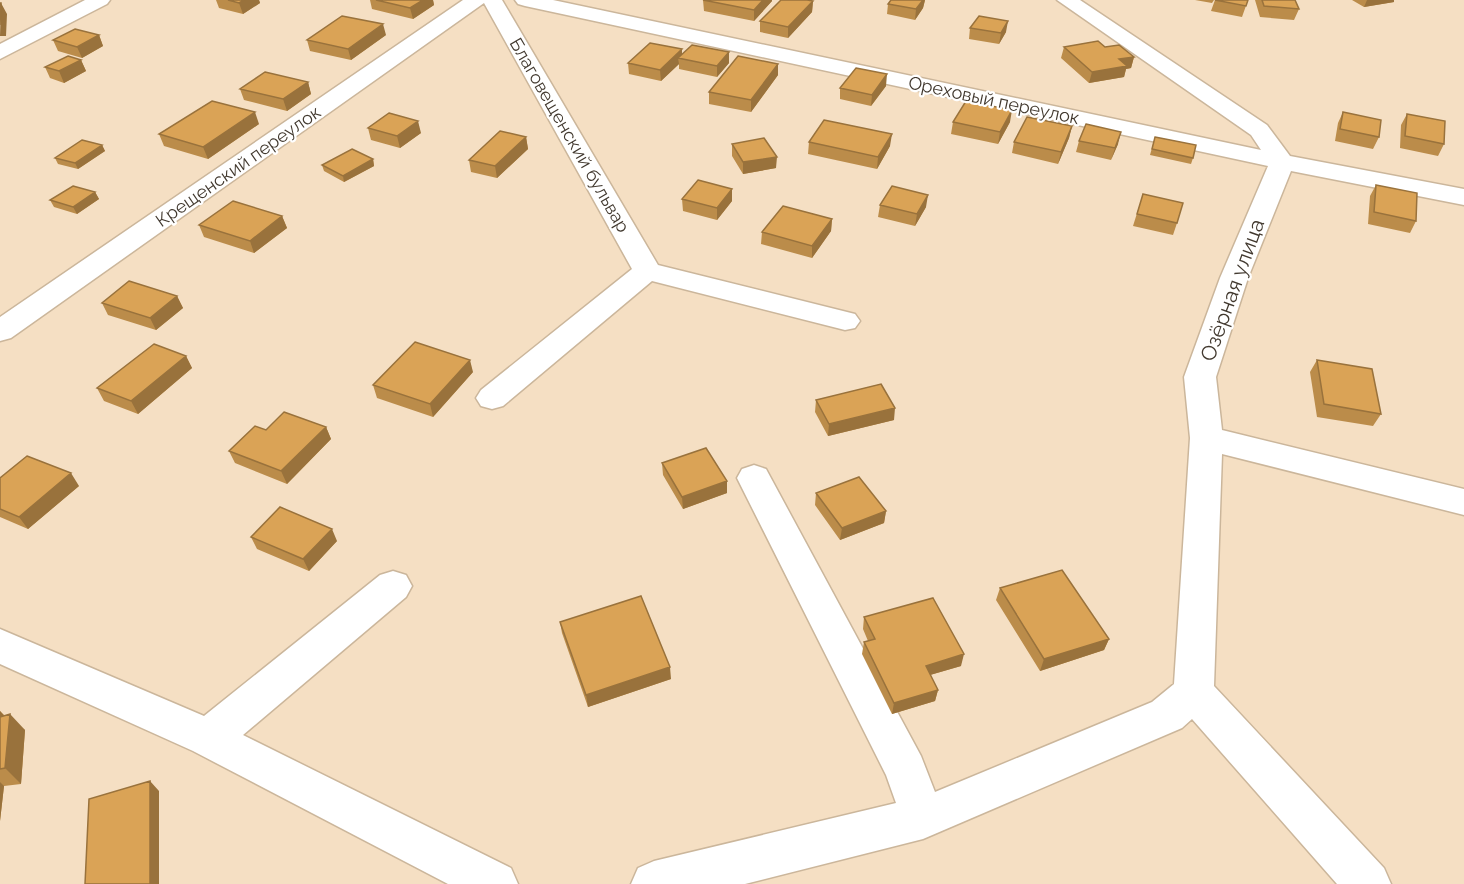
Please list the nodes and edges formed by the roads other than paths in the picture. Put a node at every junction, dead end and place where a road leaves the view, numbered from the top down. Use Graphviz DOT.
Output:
graph roads {
  1 [pos="100,0"];
  2 [pos="476,0"];
  3 [pos="492,0"];
  4 [pos="525,0"];
  5 [pos="1067,0"];
  6 [pos="0,53"];
  7 [pos="1282,162"];
  8 [pos="1464,197"];
  9 [pos="647,271"];
  10 [pos="845,321"];
  11 [pos="0,331"];
  12 [pos="492,398"];
  13 [pos="1206,438"];
  14 [pos="754,478"];
  15 [pos="1464,502"];
  16 [pos="393,586"];
  17 [pos="0,646"];
  18 [pos="1194,692"];
  19 [pos="208,738"];
  20 [pos="923,818"];
  21 [pos="495,884"];
  22 [pos="654,884"];
  23 [pos="1368,884"];
  1 -- 6 [label="street"];
  2 -- 11 [label="street, Крещенский переулок"];
  3 -- 9 [label="street, Благовещенский бульвар"];
  4 -- 7 [label="street, Ореховый переулок"];
  5 -- 7 [label="street"];
  7 -- 8 [label="street, Ореховый переулок"];
  7 -- 13 [label="street, Озёрная улица"];
  9 -- 10 [label="street"];
  9 -- 12 [label="street"];
  13 -- 15 [label="street"];
  13 -- 18 [label="street, Озёрная улица"];
  14 -- 20 [label="street"];
  16 -- 19 [label="street"];
  17 -- 19 [label="street"];
  18 -- 20 [label="street"];
  18 -- 23 [label="street"];
  19 -- 21 [label="street"];
  20 -- 22 [label="street"];
}
